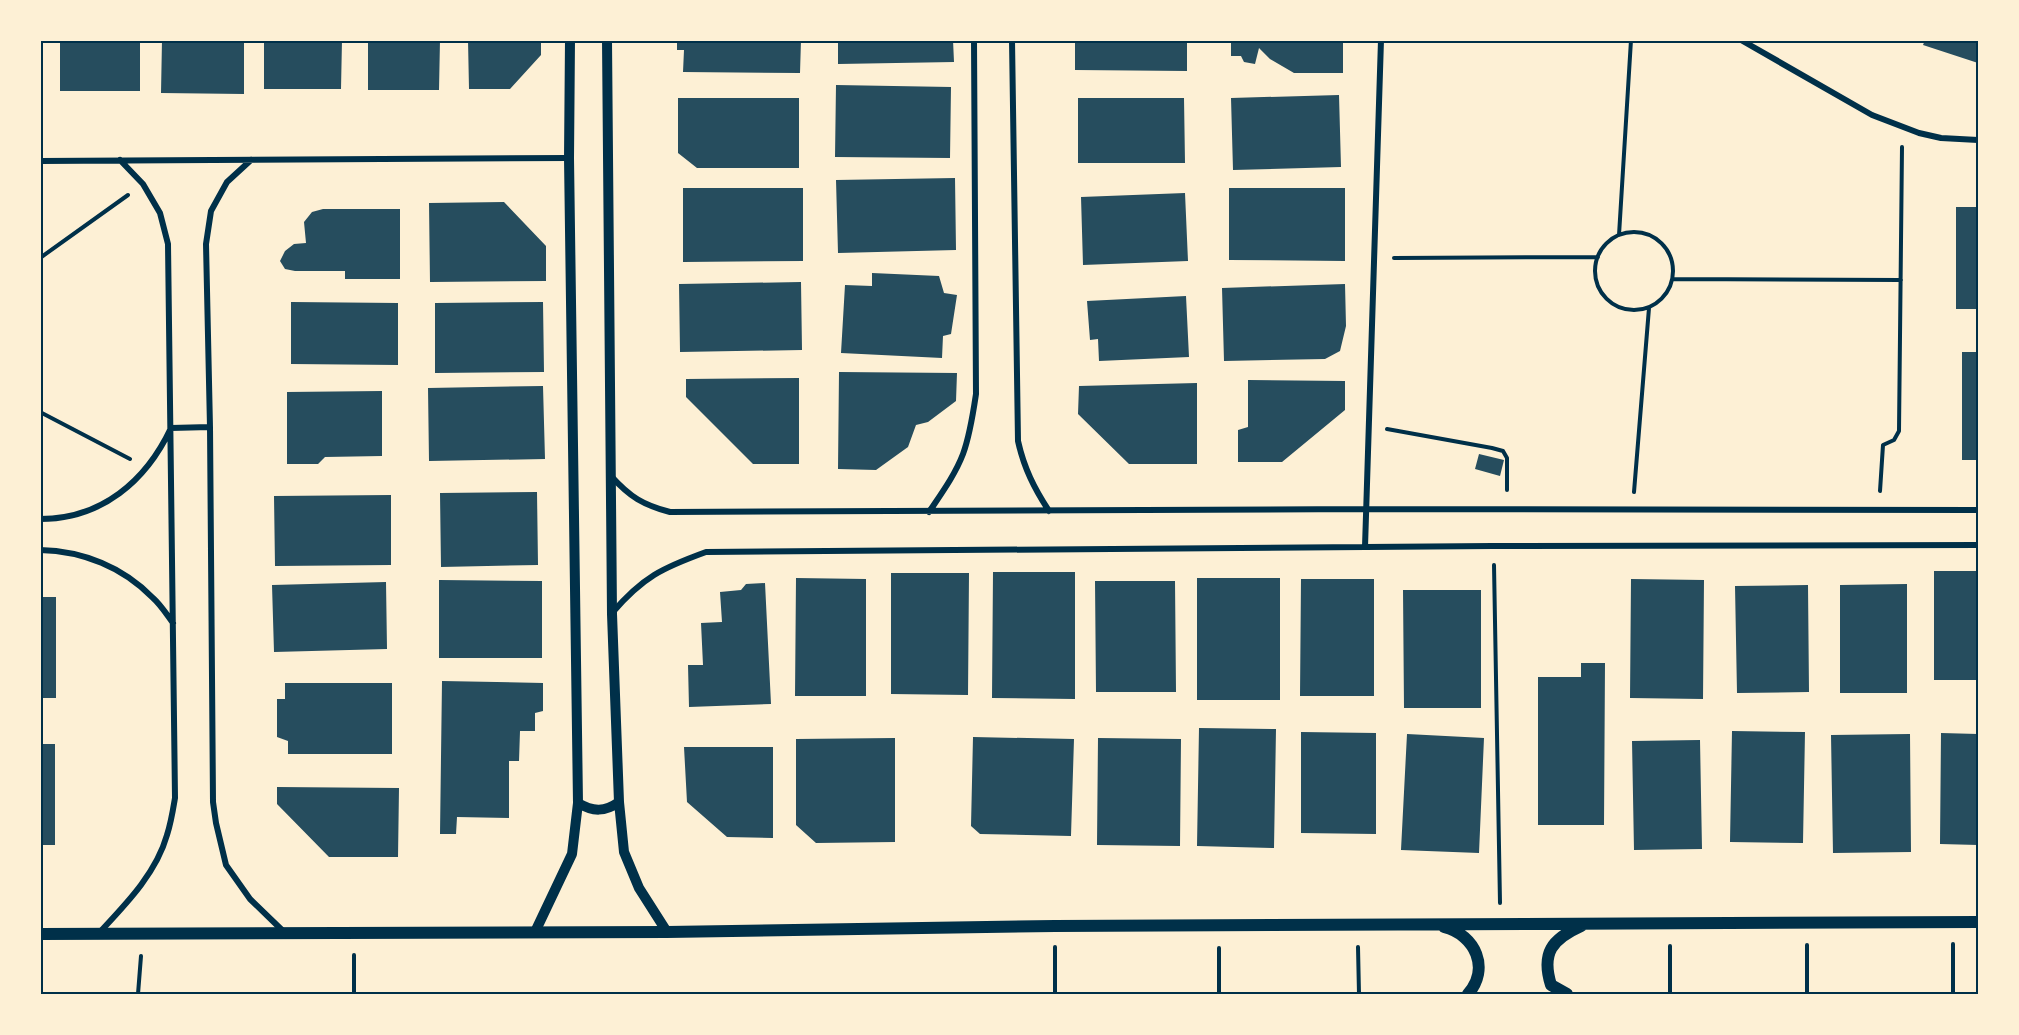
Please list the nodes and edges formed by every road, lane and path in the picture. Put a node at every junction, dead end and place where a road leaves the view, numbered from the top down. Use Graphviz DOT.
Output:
graph roads {
  1 [pos="570,40"];
  2 [pos="607,40"];
  3 [pos="974,40"];
  4 [pos="1012,40"];
  5 [pos="1381,40"];
  6 [pos="1630,40"];
  7 [pos="1741,40"];
  8 [pos="1902,127"];
  9 [pos="1978,140"];
  10 [pos="569,158"];
  11 [pos="120,160"];
  12 [pos="251,160"];
  13 [pos="40,161"];
  14 [pos="144,184"];
  15 [pos="1619,235"];
  16 [pos="1598,257"];
  17 [pos="40,258"];
  18 [pos="1374,258"];
  19 [pos="1673,279"];
  20 [pos="1900,280"];
  21 [pos="1649,308"];
  22 [pos="40,412"];
  23 [pos="1369,426"];
  24 [pos="210,427"];
  25 [pos="171,428"];
  26 [pos="147,468"];
  27 [pos="611,476"];
  28 [pos="1366,509"];
  29 [pos="1507,509"];
  30 [pos="1633,510"];
  31 [pos="1879,510"];
  32 [pos="1978,510"];
  33 [pos="1049,511"];
  34 [pos="929,512"];
  35 [pos="40,519"];
  36 [pos="1978,545"];
  37 [pos="1493,546"];
  38 [pos="1365,547"];
  39 [pos="40,550"];
  40 [pos="612,614"];
  41 [pos="173,623"];
  42 [pos="619,802"];
  43 [pos="578,803"];
  44 [pos="1953,922"];
  45 [pos="1978,922"];
  46 [pos="1433,924"];
  47 [pos="1585,924"];
  48 [pos="1670,924"];
  49 [pos="1807,924"];
  50 [pos="1500,925"];
  51 [pos="1055,926"];
  52 [pos="1219,926"];
  53 [pos="1358,926"];
  54 [pos="535,932"];
  55 [pos="667,932"];
  56 [pos="40,934"];
  57 [pos="97,934"];
  58 [pos="142,934"];
  59 [pos="286,934"];
  60 [pos="354,934"];
  61 [pos="138,994"];
  62 [pos="354,994"];
  63 [pos="1055,994"];
  64 [pos="1219,994"];
  65 [pos="1359,994"];
  66 [pos="1468,994"];
  67 [pos="1567,994"];
  68 [pos="1670,994"];
  69 [pos="1807,994"];
  70 [pos="1953,994"];
  1 -- 10 [label="street"];
  2 -- 27 [label="street"];
  3 -- 34 [label="street"];
  4 -- 33 [label="street"];
  5 -- 18 [label="street"];
  6 -- 15 [label="path"];
  7 -- 8 [label="street"];
  8 -- 9 [label="street"];
  8 -- 20 [label="path"];
  10 -- 12 [label="street"];
  10 -- 43 [label="street"];
  11 -- 12 [label="street"];
  11 -- 13 [label="street"];
  11 -- 14 [label="street"];
  12 -- 24 [label="street"];
  14 -- 17 [label="path"];
  14 -- 25 [label="street"];
  15 -- 16 [label="path"];
  15 -- 19 [label="path"];
  16 -- 18 [label="path"];
  16 -- 21 [label="path"];
  18 -- 23 [label="street"];
  19 -- 20 [label="path"];
  19 -- 21 [label="path"];
  20 -- 31 [label="path"];
  21 -- 30 [label="path"];
  22 -- 26 [label="path"];
  23 -- 28 [label="street"];
  23 -- 29 [label="path"];
  24 -- 25 [label="street"];
  24 -- 59 [label="street"];
  25 -- 26 [label="street"];
  25 -- 41 [label="street"];
  26 -- 35 [label="street"];
  27 -- 34 [label="street"];
  27 -- 40 [label="street"];
  28 -- 29 [label="street"];
  28 -- 33 [label="street"];
  28 -- 38 [label="street"];
  29 -- 30 [label="street"];
  30 -- 31 [label="street"];
  31 -- 32 [label="street"];
  33 -- 34 [label="street"];
  36 -- 37 [label="street"];
  37 -- 38 [label="street"];
  37 -- 50 [label="path"];
  38 -- 40 [label="street"];
  39 -- 41 [label="street"];
  40 -- 42 [label="street"];
  41 -- 57 [label="street"];
  42 -- 43 [label="street"];
  42 -- 55 [label="street"];
  43 -- 54 [label="street"];
  44 -- 45 [label="main road"];
  44 -- 49 [label="main road"];
  44 -- 70 [label="path"];
  46 -- 50 [label="main road"];
  46 -- 53 [label="main road"];
  46 -- 66 [label="main road"];
  47 -- 48 [label="main road"];
  47 -- 50 [label="main road"];
  47 -- 67 [label="main road"];
  48 -- 49 [label="main road"];
  48 -- 68 [label="path"];
  49 -- 69 [label="path"];
  51 -- 52 [label="main road"];
  51 -- 55 [label="main road"];
  51 -- 63 [label="path"];
  52 -- 53 [label="main road"];
  52 -- 64 [label="path"];
  53 -- 65 [label="path"];
  54 -- 55 [label="main road"];
  54 -- 60 [label="main road"];
  56 -- 57 [label="main road"];
  57 -- 58 [label="main road"];
  58 -- 59 [label="main road"];
  58 -- 61 [label="path"];
  59 -- 60 [label="main road"];
  60 -- 62 [label="path"];
}
